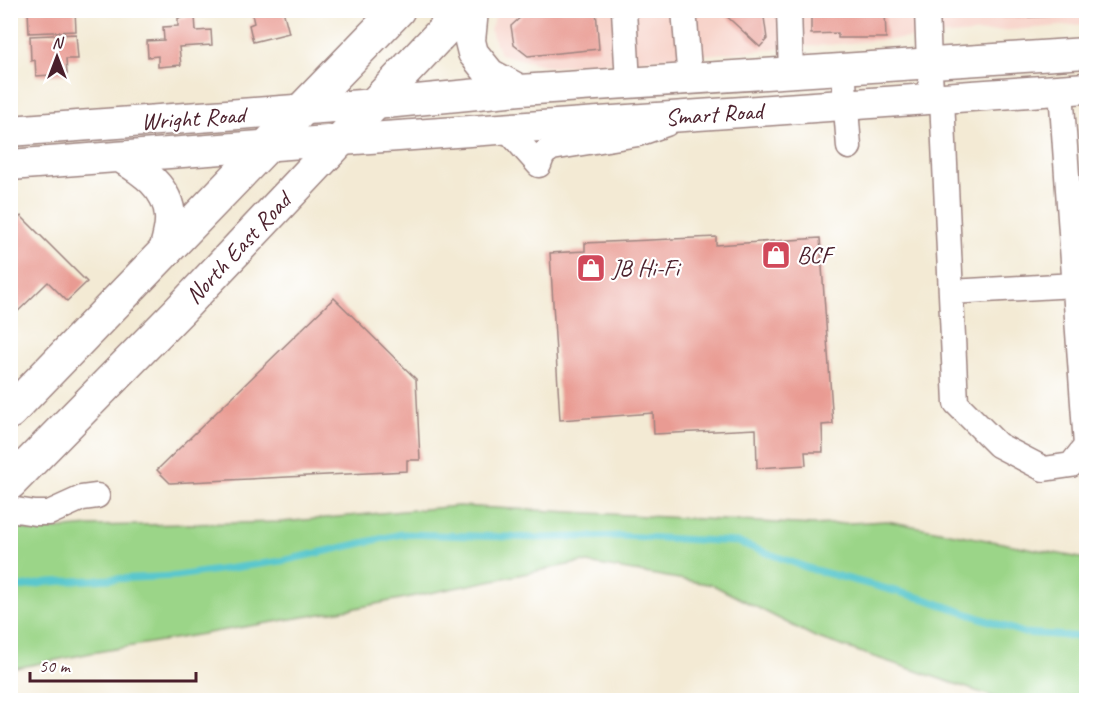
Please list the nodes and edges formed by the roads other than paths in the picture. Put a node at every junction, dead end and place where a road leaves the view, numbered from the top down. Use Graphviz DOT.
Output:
graph roads {
  1 [pos="398,10"];
  2 [pos="463,10"];
  3 [pos="473,10"];
  4 [pos="624,10"];
  5 [pos="684,10"];
  6 [pos="789,10"];
  7 [pos="927,10"];
  8 [pos="1086,53"];
  9 [pos="929,63"];
  10 [pos="843,69"];
  11 [pos="791,73"];
  12 [pos="690,80"];
  13 [pos="628,83"];
  14 [pos="1074,89"];
  15 [pos="520,90"];
  16 [pos="937,99"];
  17 [pos="375,104"];
  18 [pos="846,105"];
  19 [pos="303,109"];
  20 [pos="10,131"];
  21 [pos="341,140"];
  22 [pos="269,146"];
  23 [pos="849,147"];
  24 [pos="120,157"];
  25 [pos="10,165"];
  26 [pos="163,255"];
  27 [pos="1075,285"];
  28 [pos="951,292"];
  29 [pos="10,412"];
  30 [pos="10,483"];
  31 [pos="98,496"];
  32 [pos="10,509"];
  1 -- 19 [label="highway, North East Road"];
  2 -- 17 [label="highway, North East Road"];
  3 -- 15 [label="main road"];
  4 -- 13 [label="lane"];
  5 -- 12 [label="lane"];
  6 -- 11 [label="lane"];
  7 -- 9 [label="lane"];
  8 -- 9 [label="main road, Smart Road"];
  9 -- 10 [label="main road, Smart Road"];
  9 -- 16 [label="lane"];
  10 -- 11 [label="main road, Smart Road"];
  10 -- 18 [label="lane"];
  11 -- 12 [label="main road, Smart Road"];
  12 -- 13 [label="main road, Smart Road"];
  13 -- 15 [label="main road, Smart Road"];
  14 -- 16 [label="main road, Smart Road"];
  14 -- 27 [label="lane"];
  15 -- 17 [label="main road, Smart Road"];
  16 -- 18 [label="main road, Smart Road"];
  16 -- 28 [label="lane"];
  17 -- 19 [label="main road, Wright Road"];
  17 -- 21 [label="highway, North East Road"];
  18 -- 21 [label="main road, Smart Road"];
  18 -- 23 [label="lane"];
  19 -- 20 [label="main road, Wright Road"];
  19 -- 22 [label="highway, North East Road"];
  21 -- 22 [label="main road, Wright Road"];
  21 -- 30 [label="highway, North East Road"];
  22 -- 24 [label="main road, Wright Road"];
  22 -- 26 [label="highway, North East Road"];
  24 -- 25 [label="main road, Wright Road"];
  24 -- 26 [label="main road"];
  26 -- 29 [label="highway, North East Road"];
  27 -- 28 [label="lane"];
  27 -- 28 [label="lane"];
  31 -- 32 [label="lane"];
}
